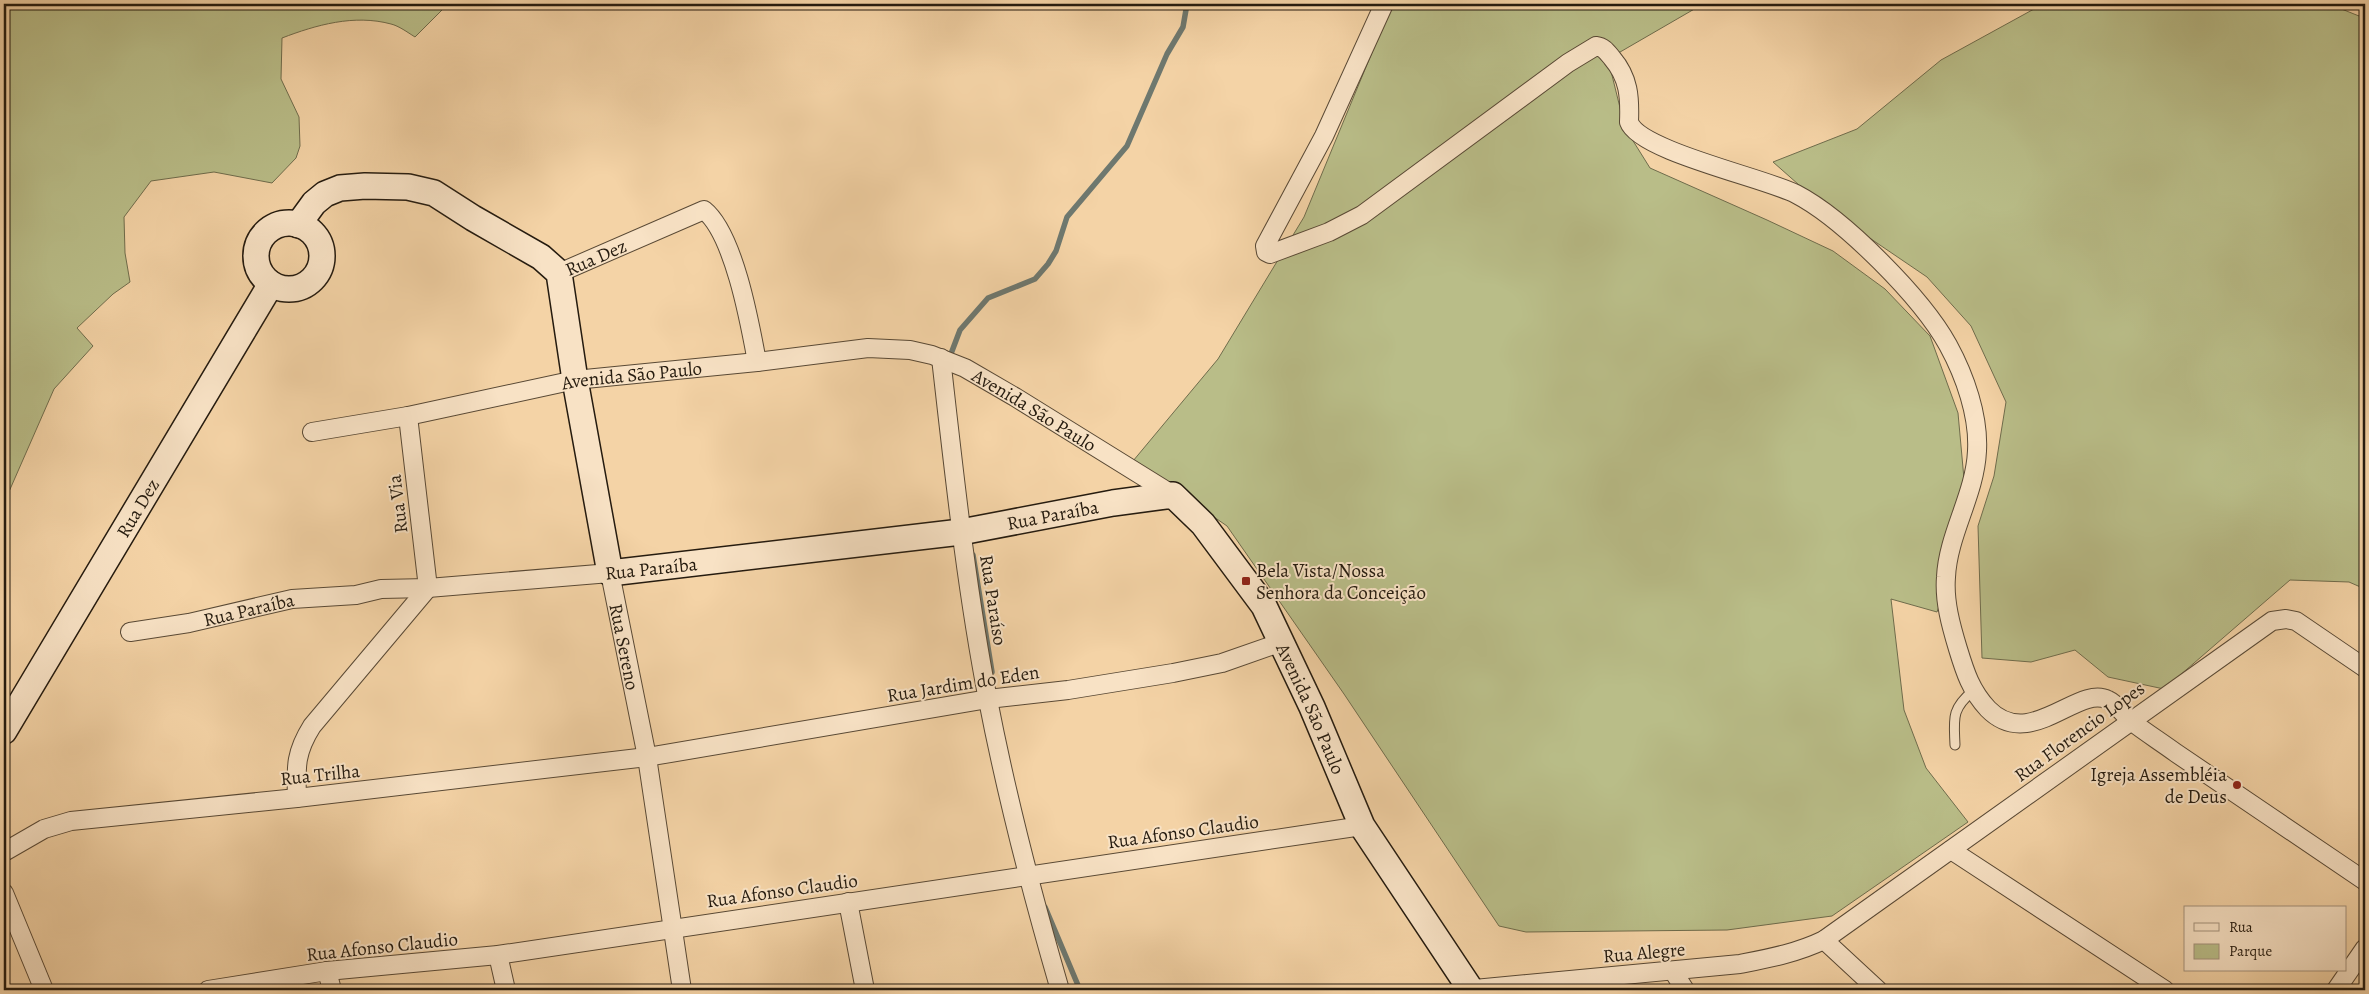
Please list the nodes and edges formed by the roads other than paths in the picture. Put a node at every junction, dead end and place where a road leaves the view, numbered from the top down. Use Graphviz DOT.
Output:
graph roads {
  1 [pos="1384,4"];
  2 [pos="298,224"];
  3 [pos="559,273"];
  4 [pos="271,284"];
  5 [pos="941,358"];
  6 [pos="757,362"];
  7 [pos="575,380"];
  8 [pos="408,416"];
  9 [pos="312,432"];
  10 [pos="1173,495"];
  11 [pos="961,532"];
  12 [pos="610,573"];
  13 [pos="428,588"];
  14 [pos="130,632"];
  15 [pos="1282,642"];
  16 [pos="2365,668"];
  17 [pos="1973,691"];
  18 [pos="988,699"];
  19 [pos="2130,720"];
  20 [pos="4,731"];
  21 [pos="1955,746"];
  22 [pos="647,757"];
  23 [pos="297,798"];
  24 [pos="1362,826"];
  25 [pos="1951,850"];
  26 [pos="4,852"];
  27 [pos="1027,875"];
  28 [pos="2365,880"];
  29 [pos="4,893"];
  30 [pos="848,902"];
  31 [pos="671,928"];
  32 [pos="1824,940"];
  33 [pos="2365,948"];
  34 [pos="498,955"];
  35 [pos="1673,970"];
  36 [pos="327,971"];
  37 [pos="44,990"];
  38 [pos="209,990"];
  39 [pos="332,990"];
  40 [pos="506,990"];
  41 [pos="682,990"];
  42 [pos="865,990"];
  43 [pos="1060,990"];
  44 [pos="1469,990"];
  45 [pos="1685,990"];
  46 [pos="1878,990"];
  47 [pos="2164,990"];
  48 [pos="2336,990"];
  1 -- 17 [label="street"];
  2 -- 3 [label="street, Rua Dez"];
  2 -- 4 [label="street"];
  2 -- 4 [label="street"];
  3 -- 6 [label="street, Rua Dez"];
  3 -- 7 [label="street, Rua Sereno"];
  4 -- 20 [label="street, Rua Dez"];
  5 -- 6 [label="street, Avenida São Paulo"];
  5 -- 10 [label="street, Avenida São Paulo"];
  5 -- 11 [label="street, Rua Paraíso"];
  6 -- 7 [label="street, Avenida São Paulo"];
  7 -- 8 [label="street, Avenida São Paulo"];
  7 -- 12 [label="street, Rua Sereno"];
  8 -- 9 [label="street, Avenida São Paulo"];
  8 -- 13 [label="street, Rua Via"];
  10 -- 11 [label="street, Rua Paraíba"];
  10 -- 15 [label="street, Avenida São Paulo"];
  11 -- 12 [label="street, Rua Paraíba"];
  11 -- 18 [label="street, Rua Paraíso"];
  12 -- 13 [label="street, Rua Paraíba"];
  12 -- 22 [label="street, Rua Sereno"];
  13 -- 14 [label="street, Rua Paraíba"];
  13 -- 23 [label="street"];
  15 -- 18 [label="street, Rua Jardim do Eden"];
  15 -- 24 [label="street, Avenida São Paulo"];
  16 -- 19 [label="street, Rua Florencio Lopes"];
  17 -- 19 [label="street"];
  17 -- 21 [label="lane"];
  18 -- 22 [label="street, Rua Jardim do Eden"];
  18 -- 27 [label="street, Rua Paraíso"];
  19 -- 25 [label="street, Rua Florencio Lopes"];
  19 -- 28 [label="street"];
  22 -- 23 [label="street, Rua Trilha"];
  22 -- 31 [label="street, Rua Sereno"];
  23 -- 26 [label="street, Rua Trilha"];
  24 -- 27 [label="street, Rua Afonso Claudio"];
  24 -- 44 [label="street, Avenida São Paulo"];
  25 -- 32 [label="street, Rua Florencio Lopes"];
  25 -- 47 [label="street"];
  27 -- 30 [label="street, Rua Afonso Claudio"];
  27 -- 43 [label="street, Rua Paraíso"];
  29 -- 37 [label="street"];
  30 -- 31 [label="street, Rua Afonso Claudio"];
  30 -- 42 [label="street"];
  31 -- 34 [label="street, Rua Afonso Claudio"];
  31 -- 41 [label="street, Rua Sereno"];
  32 -- 35 [label="street, Rua Alegre"];
  32 -- 46 [label="street"];
  33 -- 48 [label="street"];
  34 -- 36 [label="street, Rua Afonso Claudio"];
  34 -- 40 [label="street"];
  35 -- 44 [label="street, Rua Alegre"];
  35 -- 45 [label="street"];
  36 -- 38 [label="street, Rua Afonso Claudio"];
  36 -- 39 [label="street"];
}
